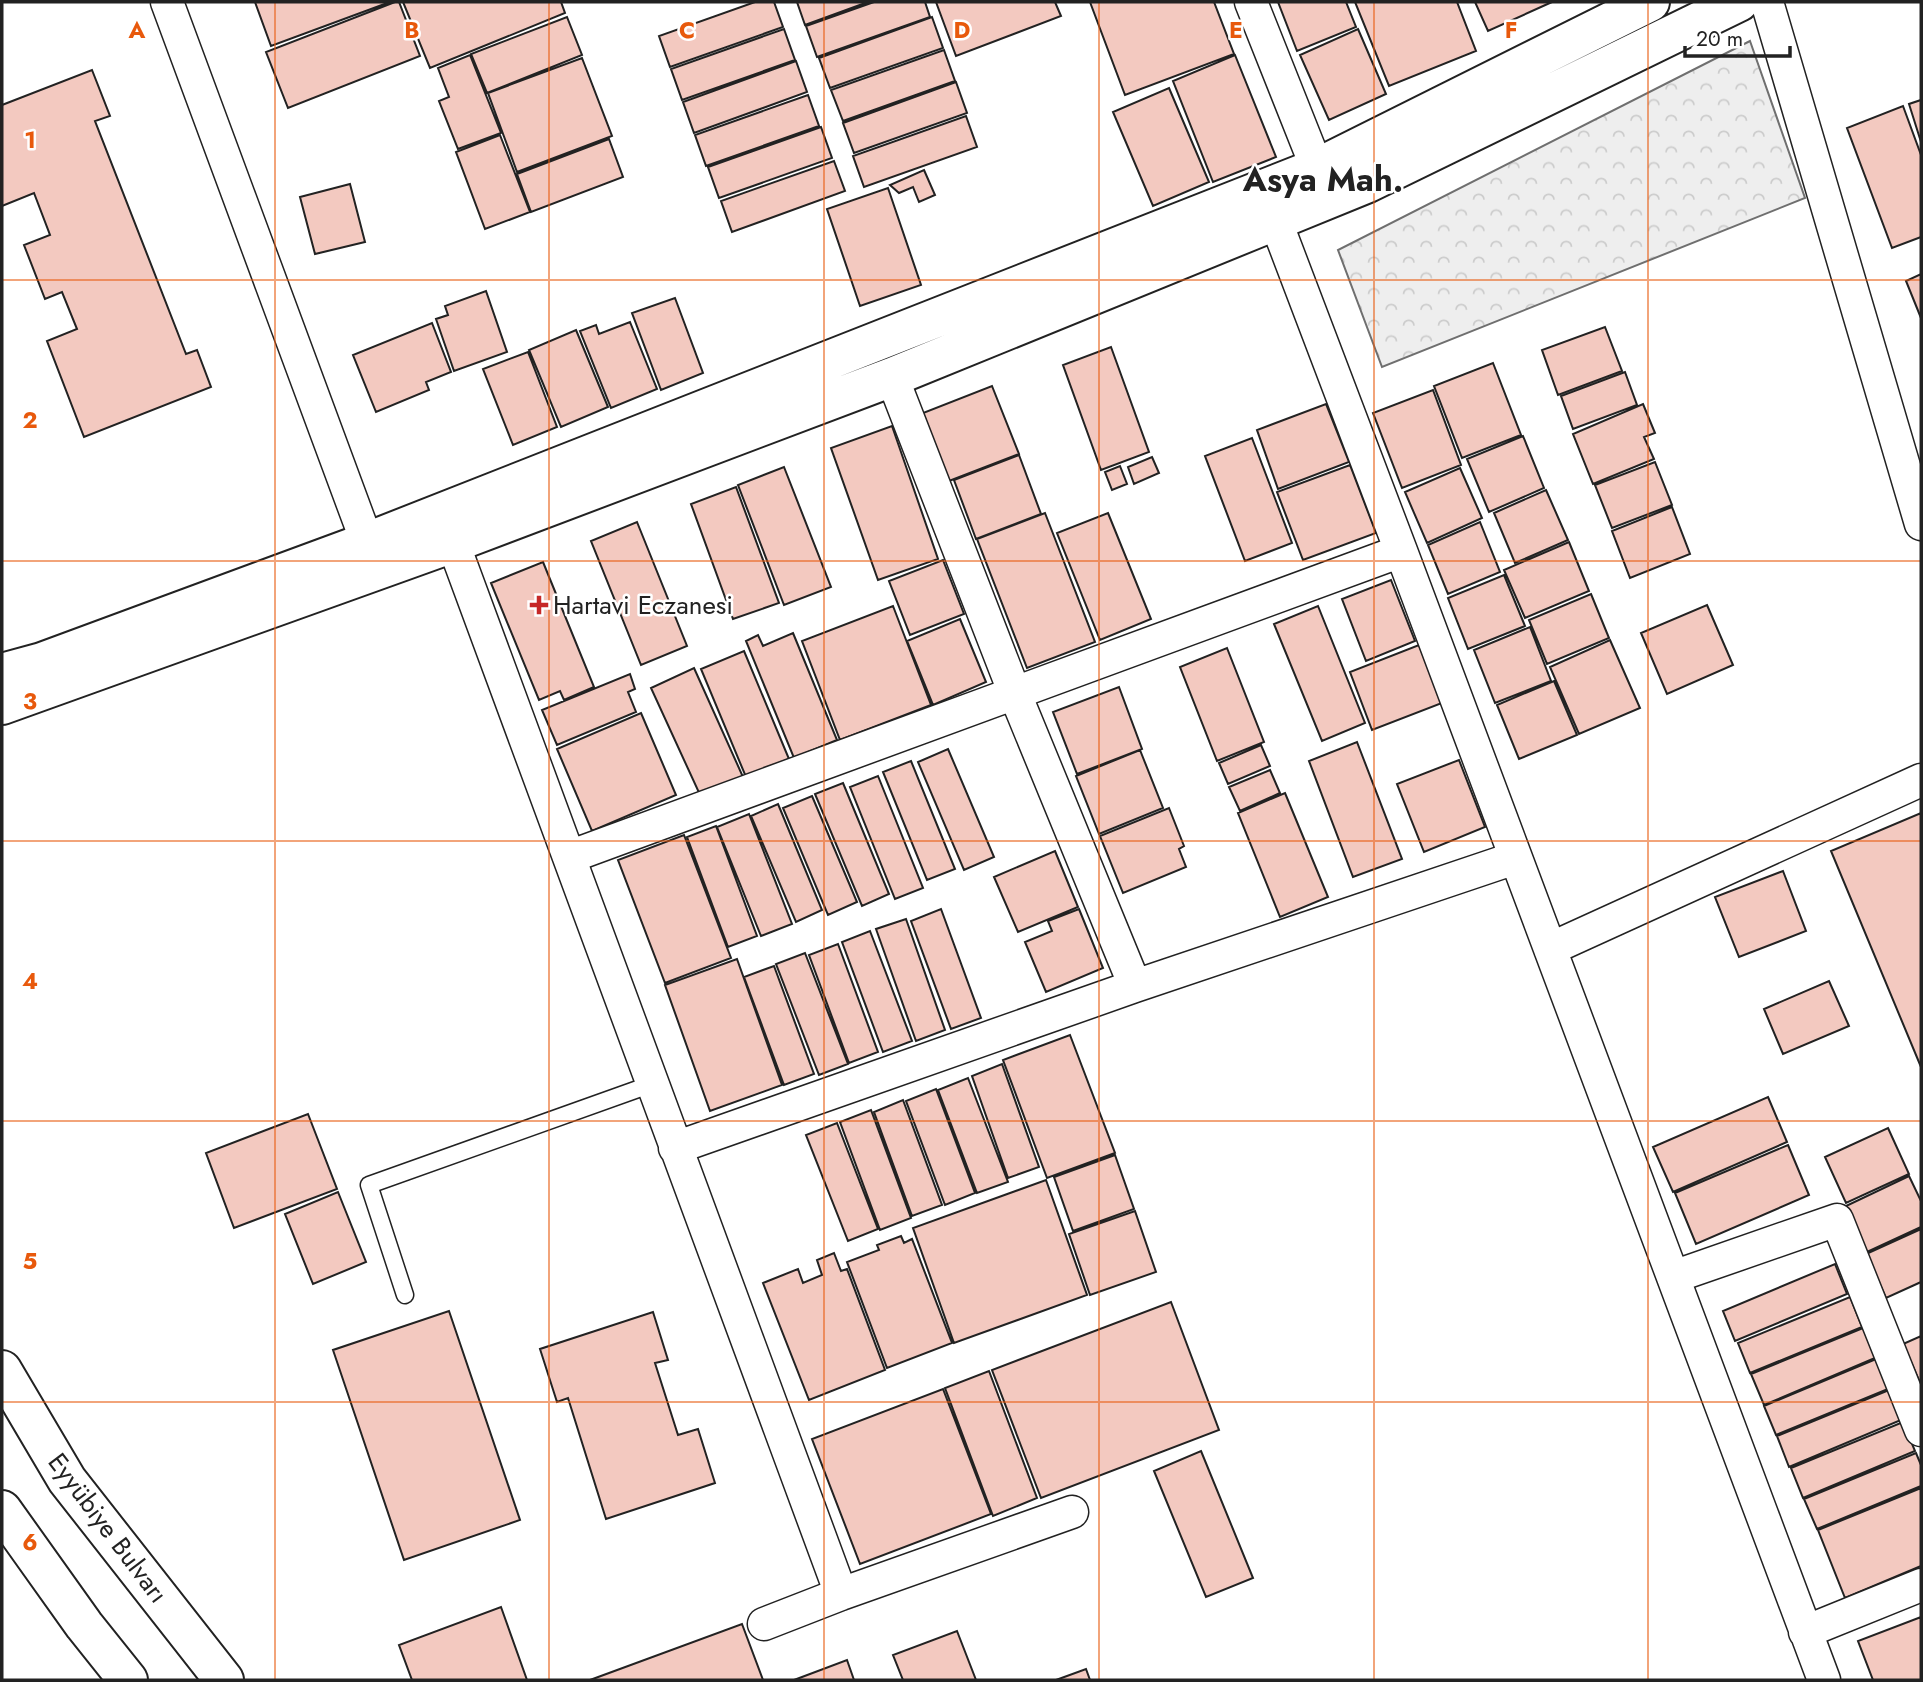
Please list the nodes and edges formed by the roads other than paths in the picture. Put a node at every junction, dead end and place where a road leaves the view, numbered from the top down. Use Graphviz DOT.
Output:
graph roads {
  1 [pos="167,2"];
  2 [pos="1251,2"];
  3 [pos="1650,2"];
  4 [pos="1739,2"];
  5 [pos="1767,2"];
  6 [pos="1317,168"];
  7 [pos="1276,222"];
  8 [pos="892,377"];
  9 [pos="1921,524"];
  10 [pos="367,542"];
  11 [pos="453,543"];
  12 [pos="1401,551"];
  13 [pos="2,673"];
  14 [pos="1015,694"];
  15 [pos="2,705"];
  16 [pos="1921,780"];
  17 [pos="569,857"];
  18 [pos="1515,858"];
  19 [pos="1549,949"];
  20 [pos="1135,986"];
  21 [pos="652,1084"];
  22 [pos="676,1148"];
  23 [pos="1673,1277"];
  24 [pos="405,1295"];
  25 [pos="2,1370"];
  26 [pos="1921,1430"];
  27 [pos="2,1510"];
  28 [pos="1072,1512"];
  29 [pos="1921,1585"];
  30 [pos="841,1594"];
  31 [pos="764,1625"];
  32 [pos="1805,1632"];
  33 [pos="128,1680"];
  34 [pos="224,1680"];
  35 [pos="1824,1680"];
  1 -- 10 [label="street"];
  2 -- 6 [label="street"];
  3 -- 6 [label="main road"];
  4 -- 7 [label="main road"];
  5 -- 9 [label="street"];
  6 -- 10 [label="main road"];
  7 -- 8 [label="main road"];
  7 -- 12 [label="street"];
  8 -- 11 [label="main road"];
  8 -- 14 [label="street"];
  10 -- 13 [label="main road"];
  11 -- 15 [label="main road"];
  11 -- 17 [label="street"];
  12 -- 14 [label="street"];
  12 -- 18 [label="street"];
  14 -- 17 [label="street"];
  14 -- 20 [label="street"];
  16 -- 19 [label="street"];
  17 -- 21 [label="street"];
  18 -- 19 [label="street"];
  18 -- 20 [label="street"];
  19 -- 23 [label="street"];
  20 -- 22 [label="street"];
  21 -- 22 [label="street"];
  21 -- 24 [label="lane"];
  22 -- 30 [label="street"];
  23 -- 26 [label="street"];
  23 -- 32 [label="street"];
  25 -- 34 [label="main road, Eyyübiye Bulvarı"];
  27 -- 33 [label="main road"];
  28 -- 30 [label="street"];
  29 -- 32 [label="street"];
  30 -- 31 [label="street"];
  32 -- 35 [label="street"];
}
